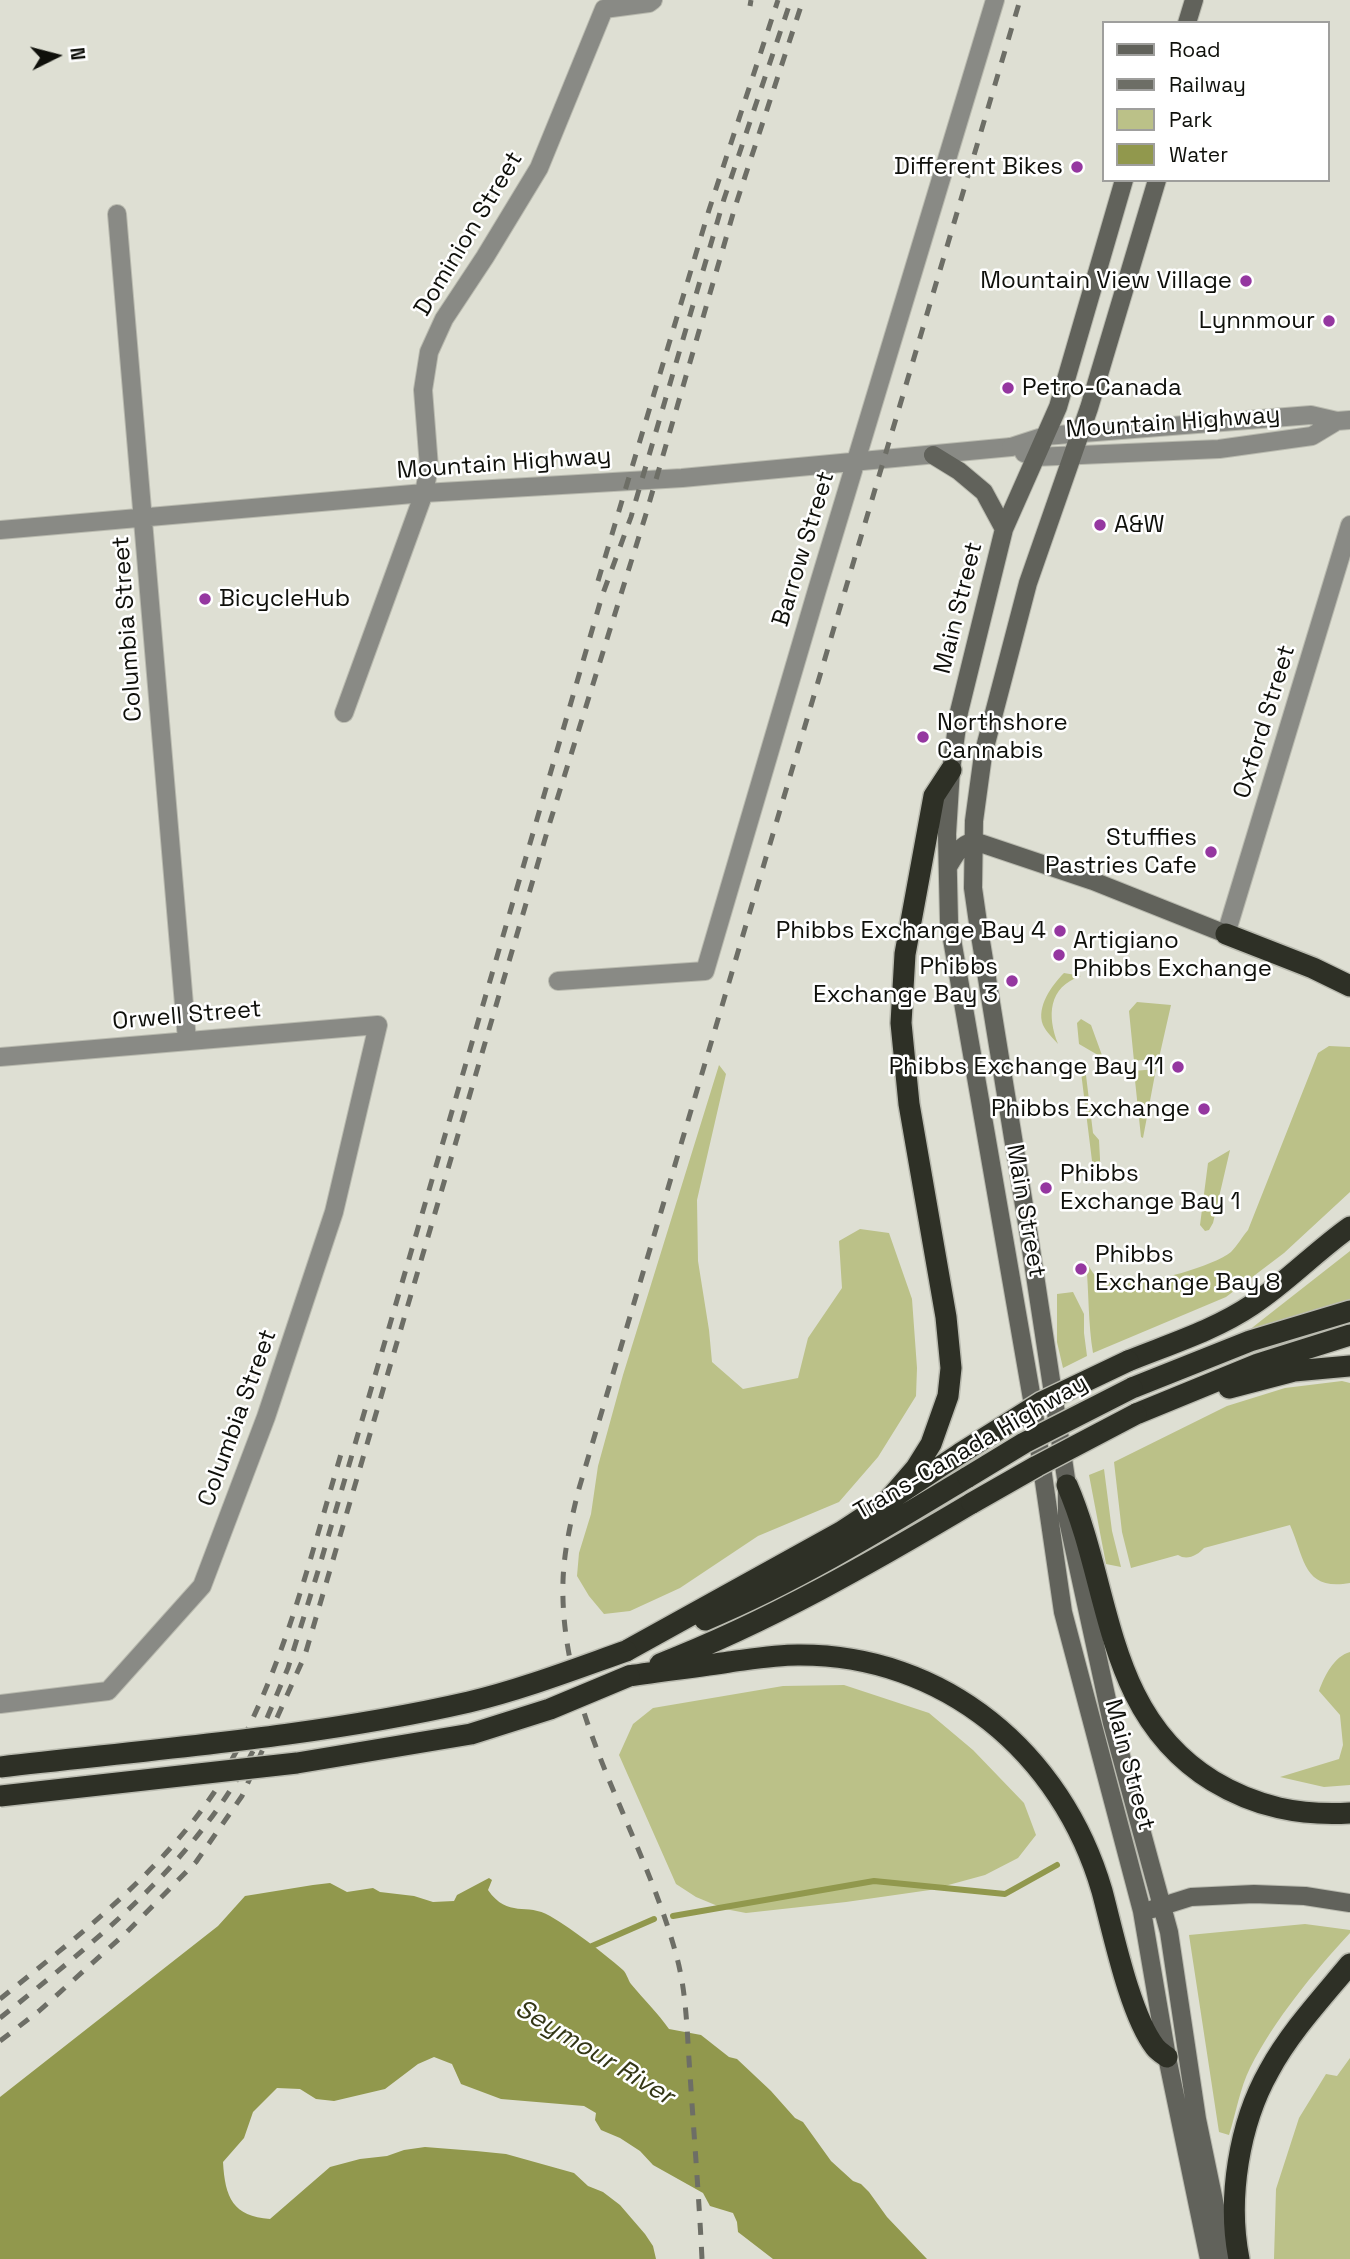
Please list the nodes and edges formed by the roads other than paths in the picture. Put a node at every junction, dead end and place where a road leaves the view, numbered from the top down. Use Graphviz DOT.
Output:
graph roads {
  1 [pos="995,0"];
  2 [pos="1194,0"];
  3 [pos="651,1"];
  4 [pos="1188,21"];
  5 [pos="1123,182"];
  6 [pos="1156,182"];
  7 [pos="117,214"];
  8 [pos="1343,421"];
  9 [pos="1080,433"];
  10 [pos="1045,436"];
  11 [pos="1011,447"];
  12 [pos="1073,454"];
  13 [pos="933,455"];
  14 [pos="1035,457"];
  15 [pos="856,463"];
  16 [pos="424,493"];
  17 [pos="144,518"];
  18 [pos="1350,524"];
  19 [pos="1004,529"];
  20 [pos="0,530"];
  21 [pos="344,713"];
  22 [pos="951,770"];
  23 [pos="974,841"];
  24 [pos="948,867"];
  25 [pos="1226,934"];
  26 [pos="558,981"];
  27 [pos="1350,986"];
  28 [pos="378,1025"];
  29 [pos="187,1040"];
  30 [pos="0,1057"];
  31 [pos="1350,1227"];
  32 [pos="1350,1311"];
  33 [pos="1350,1335"];
  34 [pos="1350,1366"];
  35 [pos="1136,1415"];
  36 [pos="1067,1485"];
  37 [pos="885,1504"];
  38 [pos="626,1651"];
  39 [pos="629,1676"];
  40 [pos="0,1704"];
  41 [pos="0,1767"];
  42 [pos="0,1796"];
  43 [pos="1350,1813"];
  44 [pos="1350,1903"];
  45 [pos="1163,1907"];
  46 [pos="1142,1911"];
  47 [pos="1350,1964"];
  48 [pos="1167,2057"];
  49 [pos="1209,2259"];
  50 [pos="1226,2259"];
  51 [pos="1239,2259"];
  1 -- 15 [label="street, Barrow Street"];
  2 -- 4 [label="main road"];
  3 -- 16 [label="street, Dominion Street"];
  5 -- 10 [label="main road, Main Street"];
  6 -- 9 [label="main road, Main Street"];
  7 -- 17 [label="street, Columbia Street"];
  8 -- 9 [label="street, Mountain Highway"];
  8 -- 12 [label="street, Mountain Highway"];
  9 -- 10 [label="street, Mountain Highway"];
  9 -- 12 [label="main road, Main Street"];
  10 -- 11 [label="street, Mountain Highway"];
  10 -- 14 [label="main road, Main Street"];
  11 -- 13 [label="street, Mountain Highway"];
  11 -- 14 [label="street, Mountain Highway"];
  12 -- 14 [label="street, Mountain Highway"];
  12 -- 23 [label="main road, Main Street"];
  13 -- 15 [label="street, Mountain Highway"];
  13 -- 19 [label="main road"];
  14 -- 19 [label="main road, Main Street"];
  15 -- 16 [label="street, Mountain Highway"];
  15 -- 26 [label="street, Barrow Street"];
  16 -- 17 [label="street, Mountain Highway"];
  16 -- 21 [label="street, Dominion Street"];
  17 -- 20 [label="street, Mountain Highway"];
  17 -- 29 [label="street, Columbia Street"];
  18 -- 25 [label="street, Oxford Street"];
  19 -- 22 [label="main road, Main Street"];
  22 -- 24 [label="main road, Main Street"];
  22 -- 37 [label="highway"];
  23 -- 24 [label="main road"];
  23 -- 25 [label="main road"];
  23 -- 36 [label="main road, Main Street"];
  24 -- 46 [label="main road, Main Street"];
  25 -- 27 [label="highway"];
  28 -- 29 [label="street, Orwell Street"];
  28 -- 40 [label="street, Columbia Street"];
  29 -- 30 [label="street, Orwell Street"];
  31 -- 37 [label="highway, bridge"];
  32 -- 38 [label="highway, Trans-Canada Highway, bridge"];
  33 -- 35 [label="highway, Trans-Canada Highway"];
  34 -- 35 [label="highway"];
  35 -- 39 [label="highway, Trans-Canada Highway, bridge"];
  36 -- 43 [label="highway"];
  36 -- 45 [label="main road, Main Street"];
  37 -- 38 [label="highway"];
  38 -- 41 [label="highway, bridge"];
  39 -- 42 [label="highway, bridge"];
  39 -- 48 [label="highway"];
  44 -- 45 [label="main road"];
  45 -- 46 [label="main road"];
  45 -- 50 [label="main road, Main Street"];
  46 -- 48 [label="main road, Main Street"];
  47 -- 51 [label="highway"];
  48 -- 49 [label="main road, Main Street"];
}
